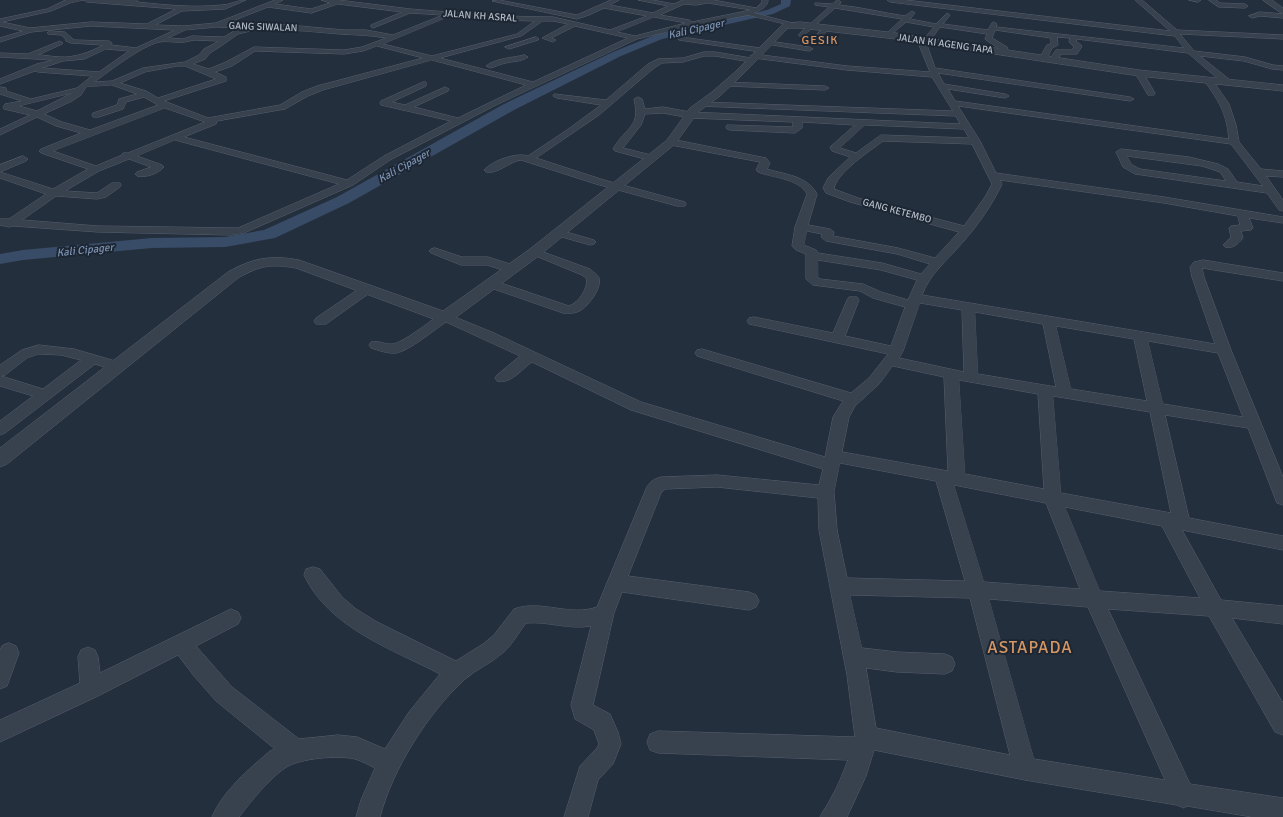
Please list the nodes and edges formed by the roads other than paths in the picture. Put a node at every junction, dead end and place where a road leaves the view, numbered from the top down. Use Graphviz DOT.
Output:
graph roads {
  1 [pos="70,0"];
  2 [pos="81,0"];
  3 [pos="87,0"];
  4 [pos="140,0"];
  5 [pos="243,0"];
  6 [pos="280,0"];
  7 [pos="324,0"];
  8 [pos="496,0"];
  9 [pos="616,0"];
  10 [pos="641,0"];
  11 [pos="765,0"];
  12 [pos="840,0"];
  13 [pos="890,0"];
  14 [pos="1138,0"];
  15 [pos="1192,0"];
  16 [pos="1197,0"];
  17 [pos="1212,0"];
  18 [pos="1238,0"];
  19 [pos="1267,0"];
  20 [pos="199,1"];
  21 [pos="341,1"];
  22 [pos="686,1"];
  23 [pos="922,2"];
  24 [pos="125,3"];
  25 [pos="407,3"];
  26 [pos="488,4"];
  27 [pos="817,4"];
  28 [pos="266,5"];
  29 [pos="603,6"];
  30 [pos="677,6"];
  31 [pos="834,6"];
  32 [pos="23,9"];
  33 [pos="181,9"];
  34 [pos="394,9"];
  35 [pos="758,9"];
  36 [pos="544,10"];
  37 [pos="316,11"];
  38 [pos="410,11"];
  39 [pos="475,11"];
  40 [pos="1249,11"];
  41 [pos="41,12"];
  42 [pos="327,12"];
  43 [pos="638,12"];
  44 [pos="1283,12"];
  45 [pos="749,13"];
  46 [pos="1001,13"];
  47 [pos="451,14"];
  48 [pos="586,14"];
  49 [pos="466,15"];
  50 [pos="655,15"];
  51 [pos="947,15"];
  52 [pos="1283,16"];
  53 [pos="624,18"];
  54 [pos="532,19"];
  55 [pos="541,19"];
  56 [pos="906,19"];
  57 [pos="321,21"];
  58 [pos="0,23"];
  59 [pos="789,23"];
  60 [pos="575,24"];
  61 [pos="610,24"];
  62 [pos="694,24"];
  63 [pos="217,25"];
  64 [pos="938,25"];
  65 [pos="148,26"];
  66 [pos="255,26"];
  67 [pos="373,26"];
  68 [pos="812,26"];
  69 [pos="1200,26"];
  70 [pos="184,28"];
  71 [pos="827,28"];
  72 [pos="1123,28"];
  73 [pos="47,29"];
  74 [pos="310,29"];
  75 [pos="33,30"];
  76 [pos="596,30"];
  77 [pos="992,30"];
  78 [pos="611,32"];
  79 [pos="1175,33"];
  80 [pos="1207,34"];
  81 [pos="519,35"];
  82 [pos="801,35"];
  83 [pos="888,35"];
  84 [pos="1050,36"];
  85 [pos="1283,36"];
  86 [pos="394,37"];
  87 [pos="1074,37"];
  88 [pos="635,38"];
  89 [pos="225,39"];
  90 [pos="681,39"];
  91 [pos="815,39"];
  92 [pos="0,40"];
  93 [pos="158,40"];
  94 [pos="553,40"];
  95 [pos="184,41"];
  96 [pos="926,41"];
  97 [pos="79,42"];
  98 [pos="1116,42"];
  99 [pos="1214,42"];
  100 [pos="60,43"];
  101 [pos="376,44"];
  102 [pos="769,44"];
  103 [pos="175,46"];
  104 [pos="105,47"];
  105 [pos="229,49"];
  106 [pos="809,49"];
  107 [pos="138,50"];
  108 [pos="251,50"];
  109 [pos="501,50"];
  110 [pos="1219,50"];
  111 [pos="1060,52"];
  112 [pos="1192,52"];
  113 [pos="65,53"];
  114 [pos="1005,53"];
  115 [pos="1045,54"];
  116 [pos="0,55"];
  117 [pos="755,56"];
  118 [pos="1226,56"];
  119 [pos="27,57"];
  120 [pos="516,57"];
  121 [pos="49,58"];
  122 [pos="124,59"];
  123 [pos="157,59"];
  124 [pos="434,59"];
  125 [pos="137,60"];
  126 [pos="1053,60"];
  127 [pos="172,61"];
  128 [pos="445,61"];
  129 [pos="186,64"];
  130 [pos="487,66"];
  131 [pos="1283,68"];
  132 [pos="31,69"];
  133 [pos="498,69"];
  134 [pos="209,72"];
  135 [pos="22,73"];
  136 [pos="1139,73"];
  137 [pos="100,74"];
  138 [pos="937,77"];
  139 [pos="1208,80"];
  140 [pos="0,82"];
  141 [pos="1227,82"];
  142 [pos="114,83"];
  143 [pos="424,84"];
  144 [pos="533,84"];
  145 [pos="727,84"];
  146 [pos="789,86"];
  147 [pos="82,87"];
  148 [pos="825,88"];
  149 [pos="1283,88"];
  150 [pos="0,89"];
  151 [pos="445,89"];
  152 [pos="405,92"];
  153 [pos="1151,93"];
  154 [pos="145,94"];
  155 [pos="716,94"];
  156 [pos="729,94"];
  157 [pos="557,96"];
  158 [pos="1005,96"];
  159 [pos="427,98"];
  160 [pos="575,99"];
  161 [pos="638,99"];
  162 [pos="1130,99"];
  163 [pos="28,100"];
  164 [pos="157,101"];
  165 [pos="791,101"];
  166 [pos="701,104"];
  167 [pos="166,106"];
  168 [pos="603,106"];
  169 [pos="562,107"];
  170 [pos="4,108"];
  171 [pos="406,108"];
  172 [pos="955,108"];
  173 [pos="106,111"];
  174 [pos="615,112"];
  175 [pos="640,112"];
  176 [pos="37,114"];
  177 [pos="96,115"];
  178 [pos="690,115"];
  179 [pos="772,118"];
  180 [pos="128,119"];
  181 [pos="797,119"];
  182 [pos="1060,119"];
  183 [pos="209,120"];
  184 [pos="460,121"];
  185 [pos="862,123"];
  186 [pos="730,127"];
  187 [pos="967,127"];
  188 [pos="771,130"];
  189 [pos="0,132"];
  190 [pos="90,133"];
  191 [pos="173,137"];
  192 [pos="976,141"];
  193 [pos="671,142"];
  194 [pos="1234,142"];
  195 [pos="1119,144"];
  196 [pos="126,155"];
  197 [pos="655,156"];
  198 [pos="856,156"];
  199 [pos="23,159"];
  200 [pos="529,159"];
  201 [pos="0,169"];
  202 [pos="96,169"];
  203 [pos="489,170"];
  204 [pos="1258,172"];
  205 [pos="140,174"];
  206 [pos="1283,174"];
  207 [pos="0,175"];
  208 [pos="994,176"];
  209 [pos="13,180"];
  210 [pos="348,183"];
  211 [pos="116,186"];
  212 [pos="1235,186"];
  213 [pos="0,187"];
  214 [pos="616,187"];
  215 [pos="1270,190"];
  216 [pos="54,193"];
  217 [pos="681,204"];
  218 [pos="1281,204"];
  219 [pos="1242,212"];
  220 [pos="1283,220"];
  221 [pos="0,222"];
  222 [pos="11,222"];
  223 [pos="801,227"];
  224 [pos="0,230"];
  225 [pos="966,230"];
  226 [pos="559,233"];
  227 [pos="590,242"];
  228 [pos="1229,245"];
  229 [pos="435,250"];
  230 [pos="536,252"];
  231 [pos="812,256"];
  232 [pos="937,262"];
  233 [pos="512,269"];
  234 [pos="1283,277"];
  235 [pos="924,278"];
  236 [pos="492,284"];
  237 [pos="367,289"];
  238 [pos="854,300"];
  239 [pos="914,301"];
  240 [pos="968,307"];
  241 [pos="445,317"];
  242 [pos="321,321"];
  243 [pos="754,321"];
  244 [pos="1049,322"];
  245 [pos="1140,336"];
  246 [pos="837,339"];
  247 [pos="376,345"];
  248 [pos="1224,350"];
  249 [pos="702,353"];
  250 [pos="530,356"];
  251 [pos="893,356"];
  252 [pos="92,359"];
  253 [pos="117,366"];
  254 [pos="0,372"];
  255 [pos="951,374"];
  256 [pos="502,378"];
  257 [pos="971,378"];
  258 [pos="0,381"];
  259 [pos="1045,389"];
  260 [pos="1065,393"];
  261 [pos="45,395"];
  262 [pos="854,399"];
  263 [pos="1156,408"];
  264 [pos="1254,424"];
  265 [pos="0,428"];
  266 [pos="0,459"];
  267 [pos="832,460"];
  268 [pos="950,478"];
  269 [pos="826,492"];
  270 [pos="1283,498"];
  271 [pos="1053,499"];
  272 [pos="1175,521"];
  273 [pos="1283,542"];
  274 [pos="313,575"];
  275 [pos="616,583"];
  276 [pos="840,586"];
  277 [pos="976,590"];
  278 [pos="1095,599"];
  279 [pos="749,601"];
  280 [pos="1215,608"];
  281 [pos="604,613"];
  282 [pos="1283,615"];
  283 [pos="231,618"];
  284 [pos="182,644"];
  285 [pos="9,653"];
  286 [pos="88,657"];
  287 [pos="853,657"];
  288 [pos="945,664"];
  289 [pos="457,672"];
  290 [pos="0,679"];
  291 [pos="91,688"];
  292 [pos="1283,724"];
  293 [pos="0,731"];
  294 [pos="658,742"];
  295 [pos="865,743"];
  296 [pos="296,751"];
  297 [pos="389,763"];
  298 [pos="1025,769"];
  299 [pos="1184,796"];
  300 [pos="1283,810"];
  301 [pos="837,814"];
  302 [pos="224,817"];
  303 [pos="368,817"];
  304 [pos="576,817"];
  1 -- 2 [label="street"];
  1 -- 41 [label="street"];
  3 -- 24 [label="street"];
  4 -- 24 [label="street"];
  5 -- 33 [label="street"];
  6 -- 28 [label="street"];
  7 -- 21 [label="street, JALAN KH ASRAL"];
  8 -- 26 [label="street"];
  8 -- 36 [label="street"];
  9 -- 29 [label="street"];
  10 -- 30 [label="street"];
  11 -- 35 [label="street"];
  12 -- 31 [label="street"];
  13 -- 23 [label="street"];
  14 -- 79 [label="street"];
  15 -- 16 [label="street"];
  17 -- 40 [label="street"];
  18 -- 40 [label="street"];
  19 -- 44 [label="street"];
  20 -- 33 [label="street"];
  21 -- 34 [label="street, JALAN KH ASRAL"];
  21 -- 37 [label="street"];
  22 -- 30 [label="street"];
  22 -- 35 [label="street"];
  23 -- 46 [label="street"];
  23 -- 56 [label="street"];
  24 -- 33 [label="street"];
  25 -- 34 [label="street"];
  27 -- 31 [label="street"];
  28 -- 37 [label="street"];
  28 -- 63 [label="street"];
  29 -- 43 [label="street"];
  29 -- 48 [label="street"];
  30 -- 50 [label="street"];
  31 -- 56 [label="street"];
  31 -- 68 [label="street"];
  32 -- 41 [label="street"];
  33 -- 65 [label="street"];
  34 -- 38 [label="street, JALAN KH ASRAL"];
  35 -- 45 [label="street"];
  36 -- 48 [label="street"];
  36 -- 54 [label="street"];
  37 -- 42 [label="street"];
  38 -- 47 [label="street, JALAN KH ASRAL"];
  38 -- 67 [label="street"];
  39 -- 49 [label="street"];
  40 -- 52 [label="street"];
  41 -- 58 [label="street"];
  43 -- 50 [label="street"];
  43 -- 53 [label="street"];
  45 -- 59 [label="street"];
  45 -- 62 [label="street"];
  46 -- 72 [label="street"];
  46 -- 77 [label="street"];
  47 -- 49 [label="street, JALAN KH ASRAL"];
  47 -- 86 [label="street"];
  48 -- 60 [label="street"];
  49 -- 54 [label="street, JALAN KH ASRAL"];
  50 -- 62 [label="street"];
  50 -- 78 [label="street"];
  51 -- 64 [label="street"];
  54 -- 55 [label="street, JALAN KH ASRAL"];
  55 -- 60 [label="street, JALAN KH ASRAL"];
  55 -- 81 [label="street"];
  56 -- 64 [label="street"];
  56 -- 83 [label="street"];
  57 -- 74 [label="street"];
  58 -- 75 [label="street"];
  59 -- 68 [label="street, JALAN KI AGENG TAPA"];
  59 -- 102 [label="street"];
  60 -- 76 [label="street, JALAN KH ASRAL"];
  60 -- 94 [label="street"];
  61 -- 76 [label="street"];
  62 -- 88 [label="street"];
  63 -- 66 [label="street, GANG SIWALAN"];
  63 -- 70 [label="street"];
  64 -- 77 [label="street"];
  64 -- 96 [label="street"];
  65 -- 70 [label="street"];
  65 -- 73 [label="street"];
  66 -- 74 [label="street, GANG SIWALAN"];
  66 -- 89 [label="street"];
  68 -- 71 [label="street, JALAN KI AGENG TAPA"];
  68 -- 82 [label="street"];
  69 -- 80 [label="street"];
  70 -- 93 [label="street"];
  71 -- 83 [label="street, JALAN KI AGENG TAPA"];
  71 -- 91 [label="street"];
  72 -- 79 [label="street"];
  72 -- 98 [label="street"];
  73 -- 75 [label="street"];
  73 -- 97 [label="street"];
  74 -- 86 [label="street, GANG SIWALAN"];
  75 -- 92 [label="street"];
  76 -- 78 [label="street, JALAN KH ASRAL"];
  77 -- 84 [label="street"];
  77 -- 114 [label="street"];
  78 -- 88 [label="street, JALAN KH ASRAL"];
  79 -- 80 [label="street"];
  79 -- 112 [label="street"];
  80 -- 85 [label="street"];
  80 -- 99 [label="street"];
  81 -- 109 [label="street"];
  81 -- 124 [label="street"];
  83 -- 96 [label="street, JALAN KI AGENG TAPA"];
  84 -- 87 [label="street"];
  84 -- 115 [label="street"];
  86 -- 101 [label="street"];
  87 -- 98 [label="street"];
  87 -- 111 [label="street"];
  88 -- 144 [label="street"];
  89 -- 95 [label="street"];
  89 -- 129 [label="street"];
  90 -- 117 [label="street"];
  93 -- 95 [label="street"];
  93 -- 107 [label="street"];
  95 -- 103 [label="street"];
  96 -- 114 [label="street, JALAN KI AGENG TAPA"];
  96 -- 138 [label="street"];
  97 -- 104 [label="street"];
  97 -- 113 [label="street"];
  98 -- 112 [label="street"];
  100 -- 119 [label="street"];
  101 -- 108 [label="street"];
  101 -- 124 [label="street"];
  102 -- 106 [label="street"];
  102 -- 117 [label="street"];
  104 -- 107 [label="street"];
  104 -- 113 [label="street"];
  105 -- 108 [label="street"];
  107 -- 122 [label="street"];
  108 -- 134 [label="street"];
  110 -- 118 [label="street"];
  111 -- 115 [label="street"];
  111 -- 126 [label="street"];
  112 -- 118 [label="street"];
  112 -- 141 [label="street"];
  113 -- 121 [label="street"];
  113 -- 132 [label="street"];
  114 -- 115 [label="street, JALAN KI AGENG TAPA"];
  115 -- 126 [label="street, JALAN KI AGENG TAPA"];
  116 -- 119 [label="street"];
  117 -- 138 [label="street"];
  117 -- 145 [label="street"];
  117 -- 168 [label="street"];
  118 -- 131 [label="street"];
  119 -- 121 [label="street"];
  120 -- 130 [label="street"];
  121 -- 135 [label="street"];
  122 -- 125 [label="street"];
  122 -- 137 [label="street"];
  123 -- 127 [label="street"];
  124 -- 128 [label="street"];
  124 -- 183 [label="street"];
  126 -- 136 [label="street, JALAN KI AGENG TAPA"];
  128 -- 130 [label="street"];
  128 -- 144 [label="street"];
  129 -- 134 [label="street"];
  129 -- 142 [label="street"];
  130 -- 133 [label="street"];
  132 -- 135 [label="street"];
  132 -- 137 [label="street"];
  134 -- 164 [label="street"];
  135 -- 140 [label="street"];
  136 -- 139 [label="street, JALAN KI AGENG TAPA"];
  136 -- 153 [label="street"];
  137 -- 147 [label="street"];
  138 -- 158 [label="street"];
  138 -- 162 [label="street"];
  138 -- 172 [label="street"];
  139 -- 141 [label="street, JALAN KI AGENG TAPA"];
  139 -- 194 [label="street"];
  141 -- 149 [label="street, JALAN KI AGENG TAPA"];
  142 -- 147 [label="street"];
  142 -- 154 [label="street"];
  143 -- 152 [label="street"];
  144 -- 184 [label="street"];
  145 -- 146 [label="street"];
  145 -- 155 [label="street"];
  146 -- 148 [label="street"];
  146 -- 165 [label="street"];
  147 -- 163 [label="street"];
  147 -- 176 [label="street"];
  150 -- 163 [label="street"];
  151 -- 159 [label="street"];
  152 -- 159 [label="street"];
  152 -- 171 [label="street"];
  154 -- 164 [label="street"];
  154 -- 173 [label="street"];
  155 -- 156 [label="street"];
  155 -- 166 [label="street"];
  157 -- 160 [label="street"];
  159 -- 171 [label="street"];
  160 -- 168 [label="street"];
  160 -- 169 [label="street"];
  161 -- 175 [label="street"];
  163 -- 170 [label="street"];
  164 -- 167 [label="street"];
  165 -- 166 [label="street"];
  165 -- 172 [label="street"];
  166 -- 178 [label="street"];
  167 -- 180 [label="street"];
  167 -- 183 [label="street"];
  168 -- 174 [label="street"];
  168 -- 200 [label="street"];
  170 -- 176 [label="street"];
  171 -- 184 [label="street"];
  172 -- 182 [label="street"];
  172 -- 187 [label="street"];
  173 -- 177 [label="street"];
  173 -- 180 [label="street"];
  175 -- 178 [label="street"];
  175 -- 197 [label="street"];
  176 -- 189 [label="street"];
  176 -- 190 [label="street"];
  178 -- 179 [label="street"];
  178 -- 193 [label="street"];
  179 -- 181 [label="street"];
  179 -- 188 [label="street"];
  180 -- 190 [label="street"];
  181 -- 185 [label="street"];
  181 -- 188 [label="street"];
  182 -- 194 [label="street"];
  182 -- 195 [label="street"];
  183 -- 191 [label="street"];
  184 -- 210 [label="street"];
  185 -- 187 [label="street"];
  185 -- 198 [label="street"];
  186 -- 188 [label="street"];
  187 -- 192 [label="street"];
  190 -- 202 [label="street"];
  191 -- 196 [label="street"];
  191 -- 210 [label="street"];
  192 -- 198 [label="street"];
  192 -- 208 [label="street"];
  193 -- 197 [label="street"];
  193 -- 223 [label="street"];
  194 -- 204 [label="street"];
  195 -- 212 [label="street"];
  195 -- 212 [label="street"];
  196 -- 202 [label="street"];
  196 -- 205 [label="street"];
  197 -- 214 [label="street"];
  198 -- 225 [label="street, GANG KETEMBO"];
  199 -- 201 [label="street"];
  200 -- 203 [label="street"];
  200 -- 214 [label="street"];
  202 -- 216 [label="street"];
  204 -- 206 [label="street"];
  204 -- 215 [label="street"];
  207 -- 209 [label="street"];
  208 -- 219 [label="street"];
  208 -- 225 [label="street"];
  209 -- 213 [label="street"];
  209 -- 216 [label="street"];
  210 -- 222 [label="street"];
  211 -- 216 [label="street"];
  212 -- 215 [label="street"];
  212 -- 218 [label="street"];
  214 -- 217 [label="street"];
  214 -- 226 [label="street"];
  215 -- 218 [label="street"];
  216 -- 222 [label="street"];
  219 -- 220 [label="street"];
  219 -- 228 [label="street"];
  221 -- 222 [label="street"];
  222 -- 224 [label="street"];
  223 -- 231 [label="street"];
  223 -- 232 [label="street"];
  225 -- 232 [label="street"];
  226 -- 227 [label="street"];
  226 -- 230 [label="street"];
  229 -- 233 [label="street"];
  230 -- 233 [label="street"];
  230 -- 236 [label="street"];
  231 -- 235 [label="street"];
  231 -- 239 [label="street"];
  232 -- 235 [label="street"];
  233 -- 236 [label="street"];
  234 -- 248 [label="street"];
  235 -- 239 [label="street"];
  236 -- 241 [label="street"];
  237 -- 241 [label="street"];
  237 -- 242 [label="street"];
  237 -- 253 [label="street"];
  238 -- 246 [label="street"];
  239 -- 240 [label="street"];
  239 -- 251 [label="street"];
  240 -- 244 [label="street"];
  240 -- 257 [label="street"];
  241 -- 247 [label="street"];
  241 -- 250 [label="street"];
  243 -- 246 [label="street"];
  244 -- 245 [label="street"];
  244 -- 260 [label="street"];
  245 -- 248 [label="street"];
  245 -- 263 [label="street"];
  246 -- 251 [label="street"];
  248 -- 264 [label="street"];
  249 -- 262 [label="street"];
  250 -- 256 [label="street"];
  250 -- 267 [label="street"];
  251 -- 255 [label="street"];
  251 -- 262 [label="street"];
  252 -- 253 [label="street"];
  252 -- 254 [label="street"];
  252 -- 261 [label="street"];
  253 -- 266 [label="street"];
  255 -- 257 [label="street"];
  255 -- 268 [label="street"];
  257 -- 259 [label="street"];
  258 -- 261 [label="street"];
  259 -- 260 [label="street"];
  259 -- 271 [label="street"];
  260 -- 263 [label="street"];
  261 -- 265 [label="street"];
  262 -- 267 [label="street"];
  263 -- 264 [label="street"];
  263 -- 272 [label="street"];
  264 -- 270 [label="street"];
  267 -- 268 [label="street"];
  267 -- 269 [label="street"];
  268 -- 271 [label="street"];
  268 -- 277 [label="street"];
  269 -- 275 [label="street"];
  269 -- 276 [label="street"];
  271 -- 272 [label="street"];
  271 -- 278 [label="street"];
  272 -- 273 [label="street"];
  272 -- 280 [label="street"];
  274 -- 289 [label="street"];
  275 -- 279 [label="street"];
  275 -- 281 [label="street"];
  276 -- 277 [label="street"];
  276 -- 287 [label="street"];
  277 -- 278 [label="street"];
  277 -- 298 [label="street"];
  278 -- 280 [label="street"];
  278 -- 299 [label="street"];
  280 -- 282 [label="street"];
  280 -- 292 [label="street"];
  281 -- 289 [label="street"];
  281 -- 304 [label="street"];
  283 -- 284 [label="street"];
  284 -- 291 [label="street"];
  284 -- 296 [label="street"];
  285 -- 290 [label="street"];
  286 -- 291 [label="street"];
  287 -- 288 [label="street"];
  287 -- 295 [label="street"];
  289 -- 297 [label="street"];
  291 -- 293 [label="street"];
  294 -- 295 [label="street"];
  295 -- 298 [label="street"];
  295 -- 301 [label="street"];
  296 -- 297 [label="street"];
  296 -- 302 [label="street"];
  297 -- 303 [label="street"];
  298 -- 299 [label="street"];
  299 -- 300 [label="street"];
}
